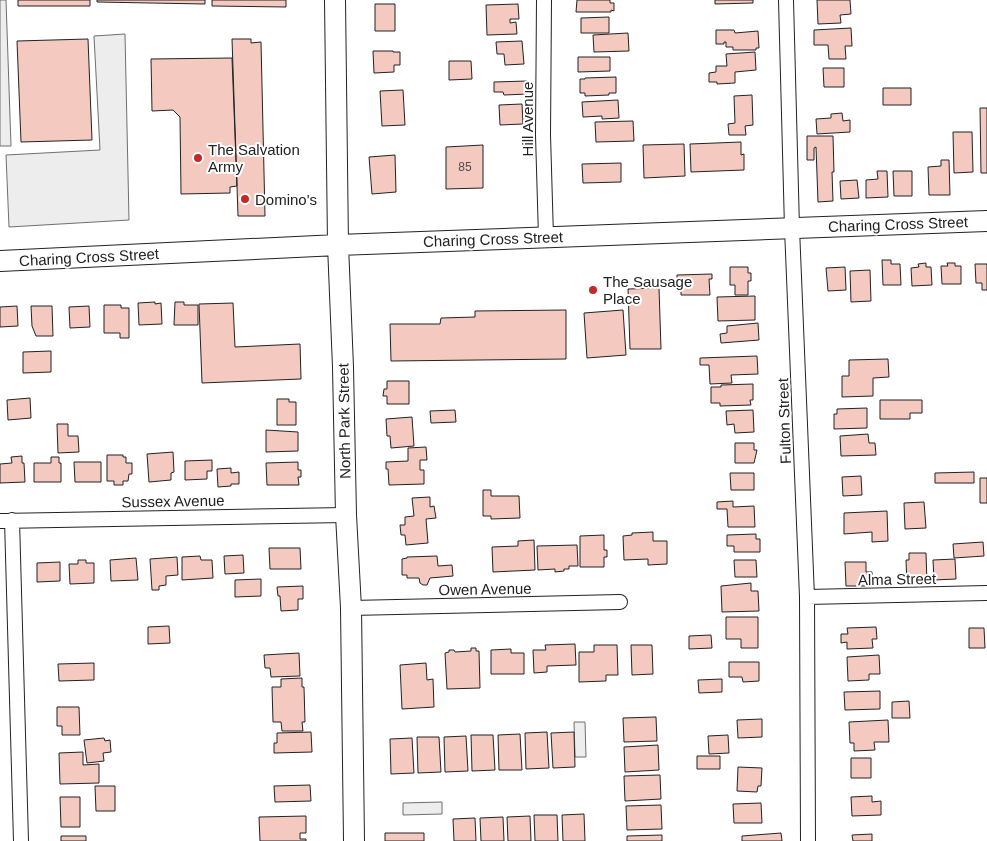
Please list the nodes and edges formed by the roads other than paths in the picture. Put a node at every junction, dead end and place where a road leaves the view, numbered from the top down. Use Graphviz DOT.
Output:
graph roads {
  1 [pos="335,0"];
  2 [pos="544,0"];
  3 [pos="786,0"];
  4 [pos="987,220"];
  5 [pos="792,228"];
  6 [pos="546,237"];
  7 [pos="338,245"];
  8 [pos="0,261"];
  9 [pos="346,515"];
  10 [pos="6,520"];
  11 [pos="987,594"];
  12 [pos="807,597"];
  13 [pos="620,602"];
  14 [pos="350,608"];
  15 [pos="21,841"];
  16 [pos="354,841"];
  17 [pos="808,841"];
  1 -- 7 [label="main road, North Park Street"];
  2 -- 6 [label="street, Hill Avenue"];
  3 -- 5 [label="street, Fulton Street"];
  4 -- 5 [label="main road, Charing Cross Street"];
  5 -- 6 [label="main road, Charing Cross Street"];
  5 -- 12 [label="street, Fulton Street"];
  6 -- 7 [label="main road, Charing Cross Street"];
  7 -- 8 [label="main road, Charing Cross Street"];
  7 -- 9 [label="main road, North Park Street"];
  9 -- 10 [label="street, Sussex Avenue"];
  9 -- 14 [label="main road, North Park Street"];
  10 -- 15 [label="street"];
  11 -- 12 [label="street, Alma Street"];
  12 -- 17 [label="street, Fulton Street"];
  13 -- 14 [label="street, Owen Avenue"];
  14 -- 16 [label="main road, North Park Street"];
}
